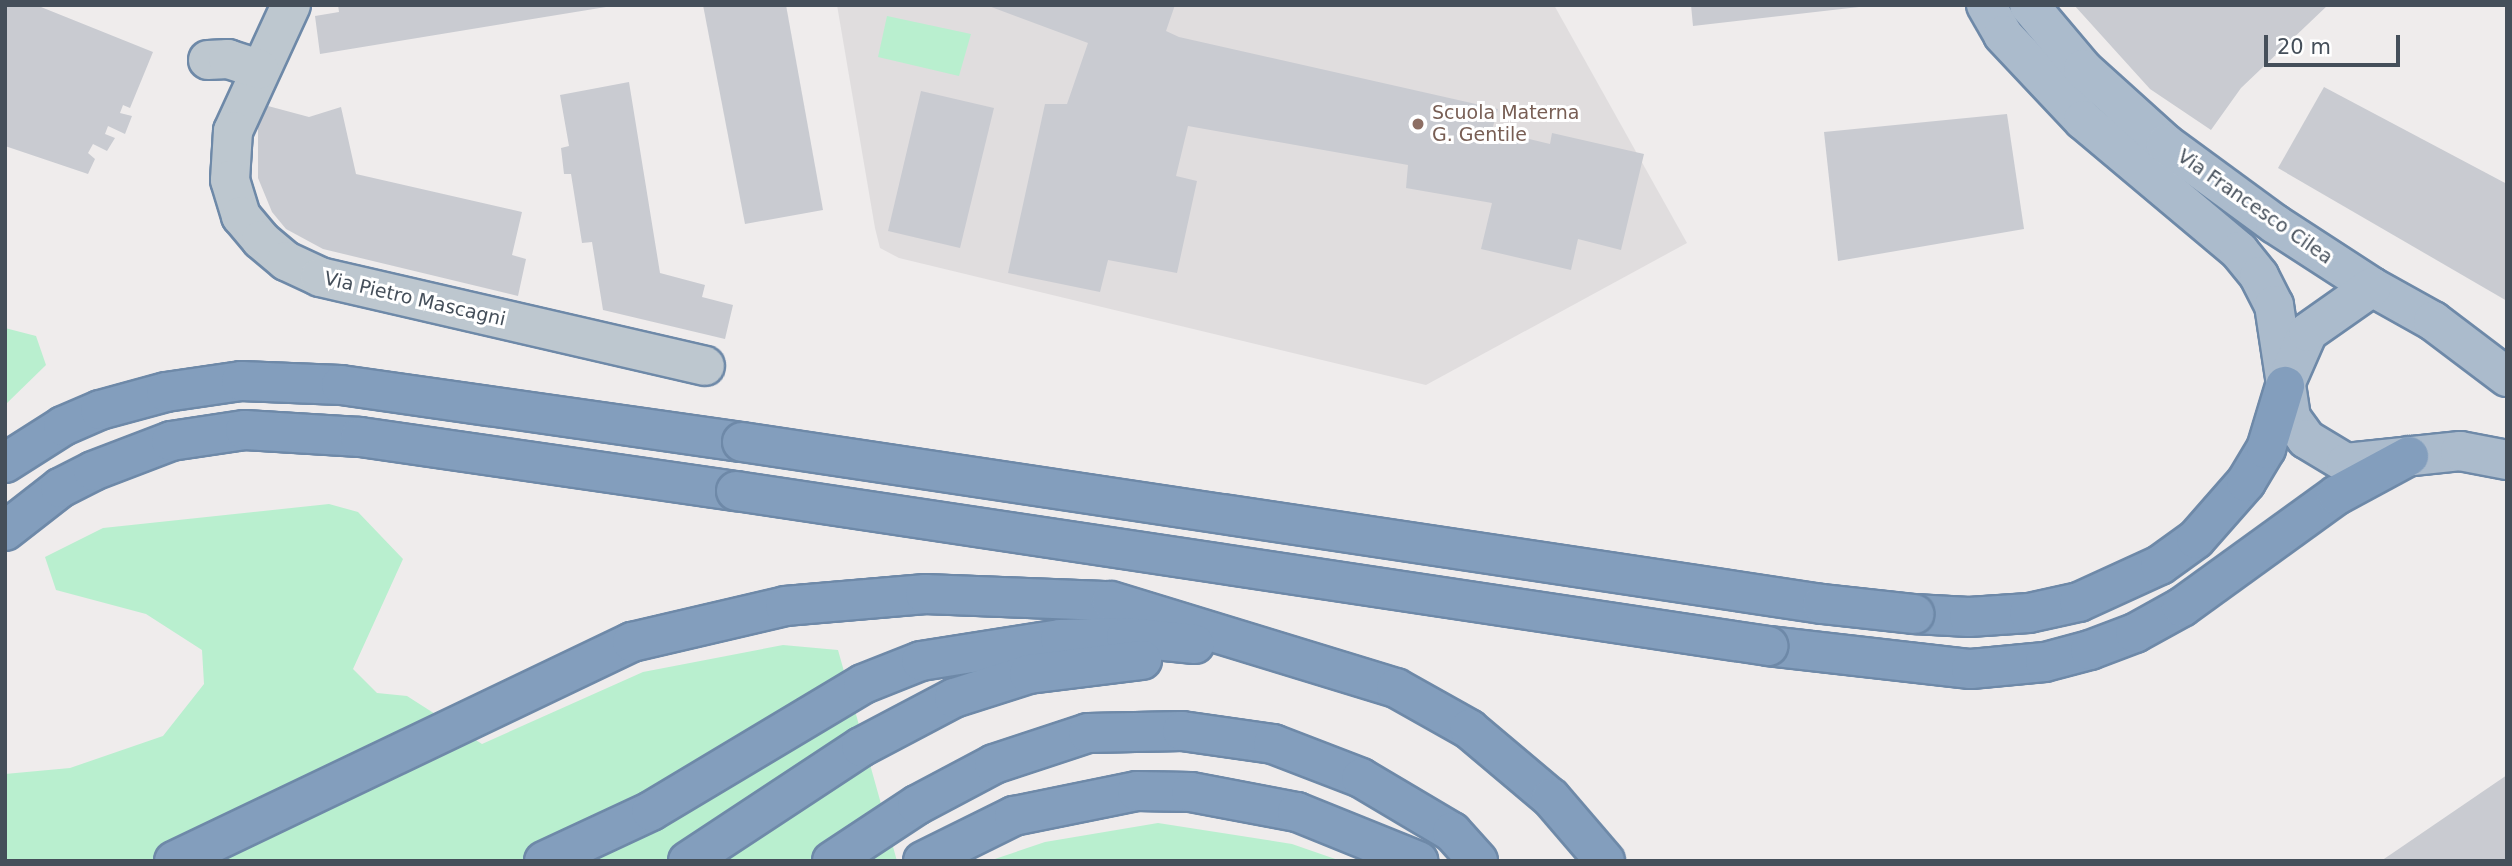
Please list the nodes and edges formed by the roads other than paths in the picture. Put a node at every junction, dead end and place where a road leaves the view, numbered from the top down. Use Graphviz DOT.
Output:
graph roads {
  1 [pos="291,5"];
  2 [pos="1986,5"];
  3 [pos="2029,5"];
  4 [pos="208,60"];
  5 [pos="259,69"];
  6 [pos="2372,288"];
  7 [pos="705,366"];
  8 [pos="2507,377"];
  9 [pos="2285,386"];
  10 [pos="2409,456"];
  11 [pos="2507,460"];
  12 [pos="5,463"];
  13 [pos="5,531"];
  14 [pos="1284,653"];
  15 [pos="932,855"];
  16 [pos="174,861"];
  17 [pos="544,861"];
  18 [pos="688,861"];
  19 [pos="832,861"];
  20 [pos="1418,861"];
  21 [pos="1478,861"];
  22 [pos="1605,861"];
  1 -- 5 [label="street, Via Pietro Mascagni"];
  2 -- 9 [label="main road, Via Francesco Cilea"];
  3 -- 6 [label="main road, Via Francesco Cilea"];
  4 -- 5 [label="street"];
  5 -- 7 [label="street, Via Pietro Mascagni"];
  6 -- 8 [label="main road, Via Francesco Cilea"];
  6 -- 9 [label="main road"];
  9 -- 10 [label="main road, Via Francesco Cilea"];
  9 -- 12 [label="highway, bridge"];
  10 -- 11 [label="main road"];
  10 -- 13 [label="highway, bridge"];
  14 -- 16 [label="highway"];
  14 -- 17 [label="highway"];
  14 -- 18 [label="highway"];
  14 -- 22 [label="highway"];
  15 -- 20 [label="highway"];
  19 -- 21 [label="highway"];
}
